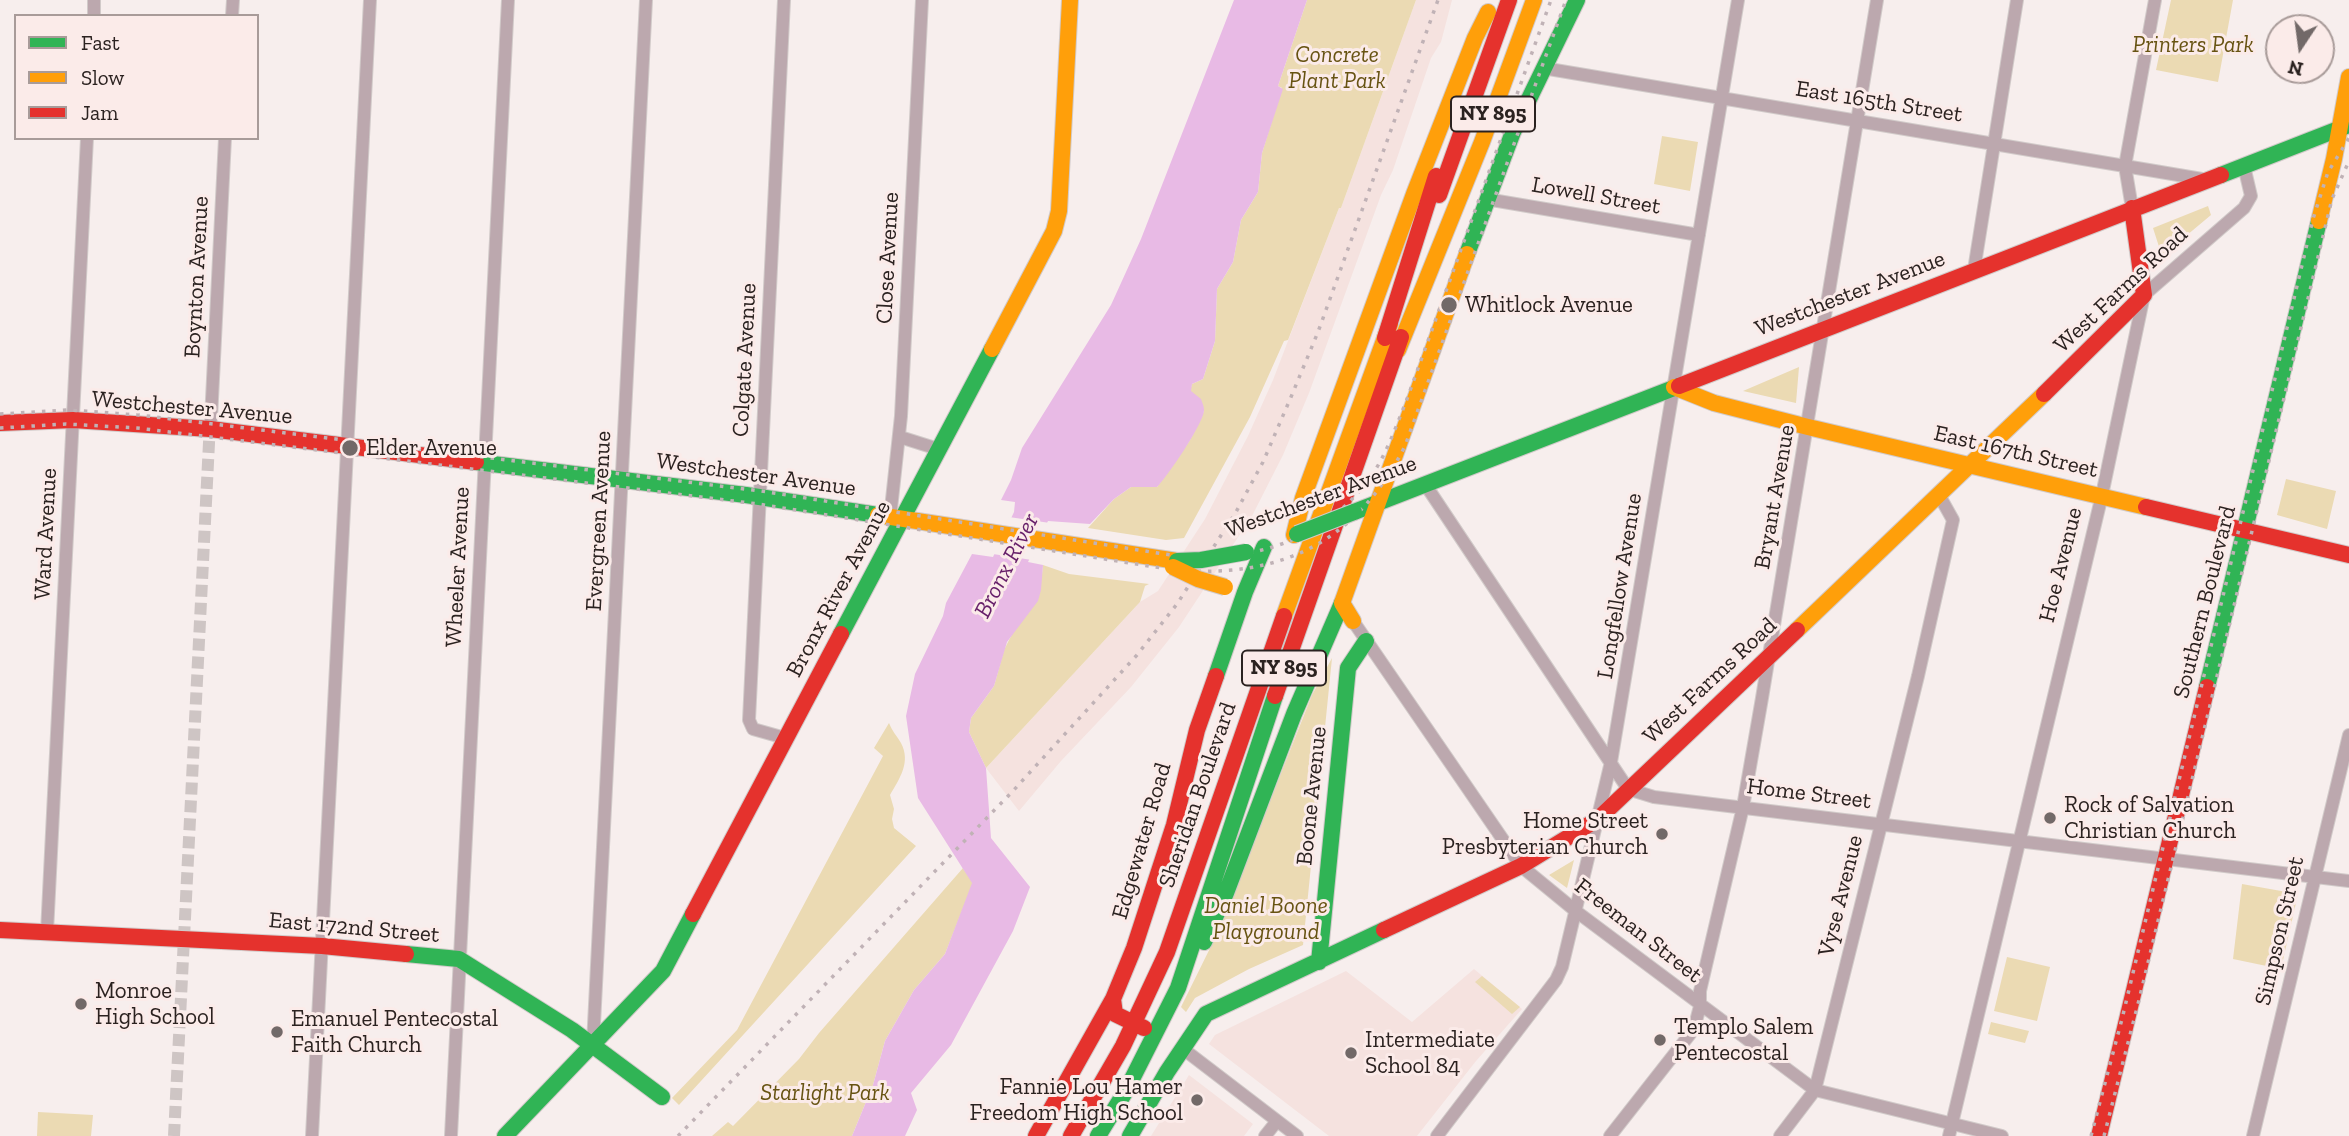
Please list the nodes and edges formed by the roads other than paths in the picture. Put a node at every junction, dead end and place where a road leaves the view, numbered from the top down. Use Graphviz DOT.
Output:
graph roads {
  1 [pos="370,0"];
  2 [pos="508,0"];
  3 [pos="646,0"];
  4 [pos="784,0"];
  5 [pos="922,0"];
  6 [pos="1070,0"];
  7 [pos="1509,0"];
  8 [pos="1522,0"];
  9 [pos="1534,0"];
  10 [pos="1577,0"];
  11 [pos="1738,0"];
  12 [pos="1877,0"];
  13 [pos="2017,0"];
  14 [pos="2155,0"];
  15 [pos="1490,6"];
  16 [pos="1543,68"];
  17 [pos="2349,77"];
  18 [pos="1722,98"];
  19 [pos="1858,120"];
  20 [pos="2345,126"];
  21 [pos="87,140"];
  22 [pos="225,140"];
  23 [pos="1994,143"];
  24 [pos="2125,166"];
  25 [pos="2244,166"];
  26 [pos="2208,180"];
  27 [pos="1486,199"];
  28 [pos="2132,208"];
  29 [pos="1699,235"];
  30 [pos="1974,270"];
  31 [pos="2144,295"];
  32 [pos="1824,329"];
  33 [pos="1385,338"];
  34 [pos="1398,350"];
  35 [pos="1674,387"];
  36 [pos="211,419"];
  37 [pos="73,420"];
  38 [pos="0,423"];
  39 [pos="1808,427"];
  40 [pos="900,437"];
  41 [pos="348,446"];
  42 [pos="939,449"];
  43 [pos="485,463"];
  44 [pos="1972,465"];
  45 [pos="622,479"];
  46 [pos="1425,484"];
  47 [pos="1940,495"];
  48 [pos="2102,495"];
  49 [pos="759,497"];
  50 [pos="1377,503"];
  51 [pos="895,518"];
  52 [pos="2246,529"];
  53 [pos="1295,535"];
  54 [pos="1264,547"];
  55 [pos="2349,555"];
  56 [pos="1169,563"];
  57 [pos="1245,592"];
  58 [pos="1342,603"];
  59 [pos="1353,621"];
  60 [pos="1366,641"];
  61 [pos="1770,655"];
  62 [pos="2349,735"];
  63 [pos="786,738"];
  64 [pos="1611,762"];
  65 [pos="1628,789"];
  66 [pos="1743,807"];
  67 [pos="1598,819"];
  68 [pos="1880,824"];
  69 [pos="2018,841"];
  70 [pos="2166,858"];
  71 [pos="1521,866"];
  72 [pos="2314,877"];
  73 [pos="2349,881"];
  74 [pos="1577,912"];
  75 [pos="0,930"];
  76 [pos="47,932"];
  77 [pos="322,946"];
  78 [pos="459,959"];
  79 [pos="1319,962"];
  80 [pos="1178,988"];
  81 [pos="1113,999"];
  82 [pos="1700,1006"];
  83 [pos="1135,1023"];
  84 [pos="1155,1033"];
  85 [pos="593,1044"];
  86 [pos="1182,1048"];
  87 [pos="1815,1090"];
  88 [pos="662,1097"];
  89 [pos="1277,1121"];
  90 [pos="1951,1130"];
  91 [pos="312,1136"];
  92 [pos="451,1136"];
  93 [pos="505,1136"];
  94 [pos="1036,1136"];
  95 [pos="1071,1136"];
  96 [pos="1098,1136"];
  97 [pos="1130,1136"];
  98 [pos="1265,1136"];
  99 [pos="1297,1136"];
  100 [pos="1437,1136"];
  101 [pos="1610,1136"];
  102 [pos="1780,1136"];
  103 [pos="2002,1136"];
  104 [pos="2099,1136"];
  105 [pos="2252,1136"];
  1 -- 41 [label="street"];
  2 -- 43 [label="street, Wheeler Avenue"];
  3 -- 45 [label="street, Evergreen Avenue"];
  4 -- 49 [label="street, Colgate Avenue"];
  5 -- 40 [label="street, Close Avenue"];
  6 -- 42 [label="main road, Bronx River Avenue"];
  7 -- 33 [label="main road"];
  8 -- 34 [label="main road"];
  9 -- 34 [label="main road, NY 895"];
  10 -- 16 [label="main road"];
  11 -- 18 [label="street, Longfellow Avenue"];
  12 -- 19 [label="street, Bryant Avenue"];
  13 -- 23 [label="street"];
  14 -- 24 [label="street, Hoe Avenue"];
  15 -- 33 [label="main road, NY 895"];
  15 -- 53 [label="main road"];
  16 -- 18 [label="street, East 165th Street"];
  16 -- 27 [label="main road"];
  17 -- 20 [label="main road, Southern Boulevard"];
  18 -- 19 [label="street, East 165th Street"];
  18 -- 29 [label="street, Longfellow Avenue"];
  19 -- 23 [label="street, East 165th Street"];
  19 -- 32 [label="street, Bryant Avenue"];
  20 -- 25 [label="main road, Westchester Avenue"];
  20 -- 52 [label="main road, Southern Boulevard"];
  21 -- 37 [label="street, Ward Avenue"];
  22 -- 36 [label="street, Boynton Avenue"];
  23 -- 24 [label="street, East 165th Street"];
  23 -- 30 [label="street"];
  24 -- 26 [label="street, East 165th Street"];
  24 -- 28 [label="street, Hoe Avenue"];
  25 -- 26 [label="main road, Westchester Avenue"];
  25 -- 31 [label="street, West Farms Road"];
  26 -- 28 [label="main road, Westchester Avenue"];
  27 -- 29 [label="street, Lowell Street"];
  27 -- 50 [label="main road"];
  28 -- 30 [label="main road, Westchester Avenue"];
  28 -- 31 [label="main road, Hoe Avenue"];
  29 -- 35 [label="street, Longfellow Avenue"];
  30 -- 32 [label="main road, Westchester Avenue"];
  31 -- 44 [label="main road, West Farms Road"];
  31 -- 48 [label="street, Hoe Avenue"];
  32 -- 35 [label="main road, Westchester Avenue"];
  32 -- 39 [label="street, Bryant Avenue"];
  33 -- 83 [label="main road, Sheridan Boulevard / NY 895"];
  34 -- 80 [label="main road, Sheridan Boulevard / NY 895"];
  35 -- 39 [label="main road, East 167th Street"];
  35 -- 46 [label="main road, Westchester Avenue"];
  35 -- 64 [label="street, Longfellow Avenue"];
  37 -- 38 [label="main road, Westchester Avenue"];
  37 -- 41 [label="main road, Westchester Avenue"];
  37 -- 76 [label="street, Ward Avenue"];
  39 -- 44 [label="main road, East 167th Street"];
  39 -- 61 [label="street, Bryant Avenue"];
  40 -- 42 [label="street"];
  40 -- 51 [label="street, Close Avenue"];
  41 -- 43 [label="main road, Westchester Avenue"];
  41 -- 77 [label="street"];
  42 -- 51 [label="main road, Bronx River Avenue"];
  43 -- 45 [label="main road, Westchester Avenue"];
  43 -- 78 [label="street, Wheeler Avenue"];
  44 -- 47 [label="main road, West Farms Road"];
  44 -- 48 [label="main road, East 167th Street"];
  45 -- 49 [label="main road, Westchester Avenue"];
  45 -- 85 [label="street, Evergreen Avenue"];
  46 -- 50 [label="main road, Westchester Avenue"];
  46 -- 64 [label="street"];
  47 -- 61 [label="main road, West Farms Road"];
  47 -- 68 [label="street, Vyse Avenue"];
  48 -- 52 [label="main road, East 167th Street"];
  48 -- 69 [label="street, Hoe Avenue"];
  49 -- 51 [label="main road, Westchester Avenue"];
  49 -- 63 [label="street, Colgate Avenue"];
  50 -- 53 [label="main road, Westchester Avenue, bridge"];
  50 -- 58 [label="main road"];
  51 -- 56 [label="main road, Westchester Avenue"];
  51 -- 63 [label="main road, Bronx River Avenue"];
  52 -- 55 [label="main road, East 167th Street"];
  52 -- 70 [label="main road, Southern Boulevard"];
  53 -- 54 [label="main road, Westchester Avenue"];
  54 -- 56 [label="main road, Westchester Avenue, bridge"];
  54 -- 57 [label="main road, Edgewater Road"];
  56 -- 57 [label="main road, bridge"];
  57 -- 81 [label="main road, Edgewater Road"];
  58 -- 59 [label="main road"];
  58 -- 80 [label="main road"];
  59 -- 60 [label="street, Freeman Street"];
  60 -- 71 [label="street, Freeman Street"];
  60 -- 79 [label="main road, Boone Avenue"];
  61 -- 65 [label="main road, West Farms Road"];
  61 -- 66 [label="street, Bryant Avenue"];
  62 -- 72 [label="street, Simpson Street"];
  63 -- 85 [label="main road, Bronx River Avenue"];
  64 -- 65 [label="street"];
  64 -- 67 [label="street, Longfellow Avenue"];
  65 -- 66 [label="street, Home Street"];
  65 -- 67 [label="main road, West Farms Road"];
  66 -- 68 [label="street, Home Street"];
  66 -- 82 [label="street, Bryant Avenue"];
  67 -- 71 [label="main road, West Farms Road"];
  67 -- 74 [label="street, Longfellow Avenue"];
  68 -- 69 [label="street, Home Street"];
  68 -- 87 [label="street, Vyse Avenue"];
  69 -- 70 [label="street, Home Street"];
  69 -- 90 [label="street, Hoe Avenue"];
  70 -- 72 [label="street, Home Street"];
  70 -- 104 [label="main road, Southern Boulevard"];
  71 -- 74 [label="street, Freeman Street"];
  71 -- 79 [label="main road, West Farms Road"];
  72 -- 73 [label="street, Home Street"];
  72 -- 105 [label="street, Simpson Street"];
  74 -- 82 [label="street, Freeman Street"];
  74 -- 100 [label="street, Longfellow Avenue"];
  75 -- 76 [label="main road, East 172nd Street"];
  76 -- 77 [label="main road, East 172nd Street"];
  77 -- 78 [label="main road, East 172nd Street"];
  77 -- 91 [label="street"];
  78 -- 85 [label="main road, East 172nd Street"];
  78 -- 92 [label="street, Wheeler Avenue"];
  79 -- 86 [label="main road, West Farms Road"];
  80 -- 84 [label="main road, Sheridan Boulevard / NY 895"];
  81 -- 83 [label="main road"];
  81 -- 94 [label="main road, Edgewater Road"];
  82 -- 87 [label="street, Freeman Street"];
  82 -- 101 [label="street, Bryant Avenue"];
  83 -- 84 [label="main road"];
  83 -- 95 [label="main road, Sheridan Boulevard / NY 895"];
  84 -- 96 [label="main road, Sheridan Boulevard / NY 895"];
  85 -- 88 [label="main road, East 172nd Street"];
  85 -- 93 [label="main road, Bronx River Avenue"];
  86 -- 89 [label="street"];
  86 -- 97 [label="main road, West Farms Road"];
  87 -- 90 [label="street, Freeman Street"];
  87 -- 102 [label="street, Vyse Avenue"];
  89 -- 98 [label="street"];
  89 -- 99 [label="street"];
  90 -- 103 [label="street, Freeman Street"];
}
